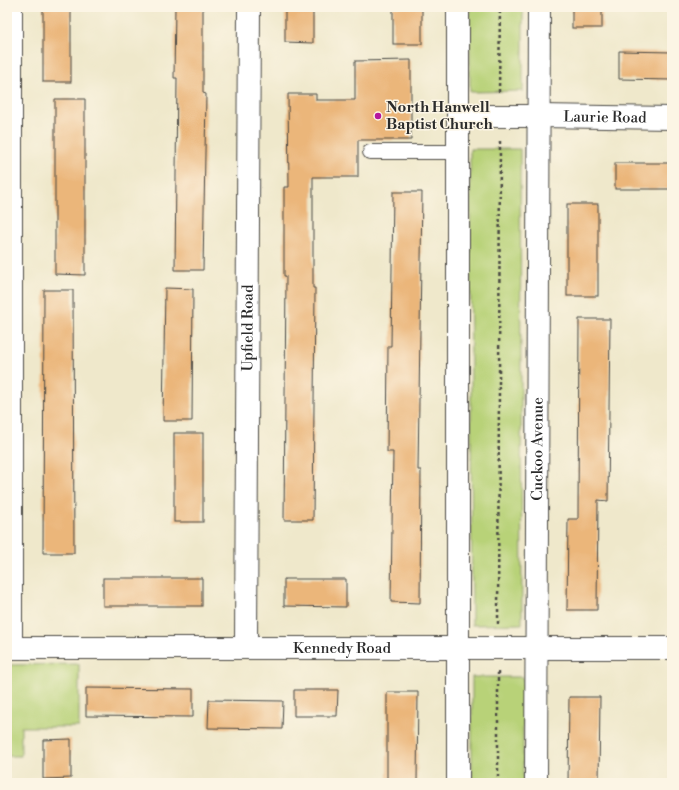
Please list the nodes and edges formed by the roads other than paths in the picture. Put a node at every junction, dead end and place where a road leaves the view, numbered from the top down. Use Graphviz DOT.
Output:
graph roads {
  1 [pos="11,7"];
  2 [pos="249,7"];
  3 [pos="458,7"];
  4 [pos="539,7"];
  5 [pos="458,116"];
  6 [pos="539,116"];
  7 [pos="672,118"];
  8 [pos="370,152"];
  9 [pos="458,152"];
  10 [pos="246,648"];
  11 [pos="459,648"];
  12 [pos="536,648"];
  13 [pos="672,648"];
  14 [pos="458,783"];
  15 [pos="536,783"];
  1 -- 10 [label="street, Kennedy Road"];
  2 -- 10 [label="street, Upfield Road"];
  3 -- 5 [label="street"];
  4 -- 6 [label="street, Cuckoo Avenue"];
  5 -- 6 [label="street"];
  5 -- 9 [label="street"];
  6 -- 7 [label="street, Laurie Road"];
  6 -- 12 [label="street, Cuckoo Avenue"];
  8 -- 9 [label="lane"];
  9 -- 11 [label="street"];
  10 -- 11 [label="street, Kennedy Road"];
  11 -- 12 [label="street, Kennedy Road"];
  11 -- 14 [label="street"];
  12 -- 13 [label="street, Kennedy Road"];
  12 -- 15 [label="street, Cuckoo Avenue"];
}
